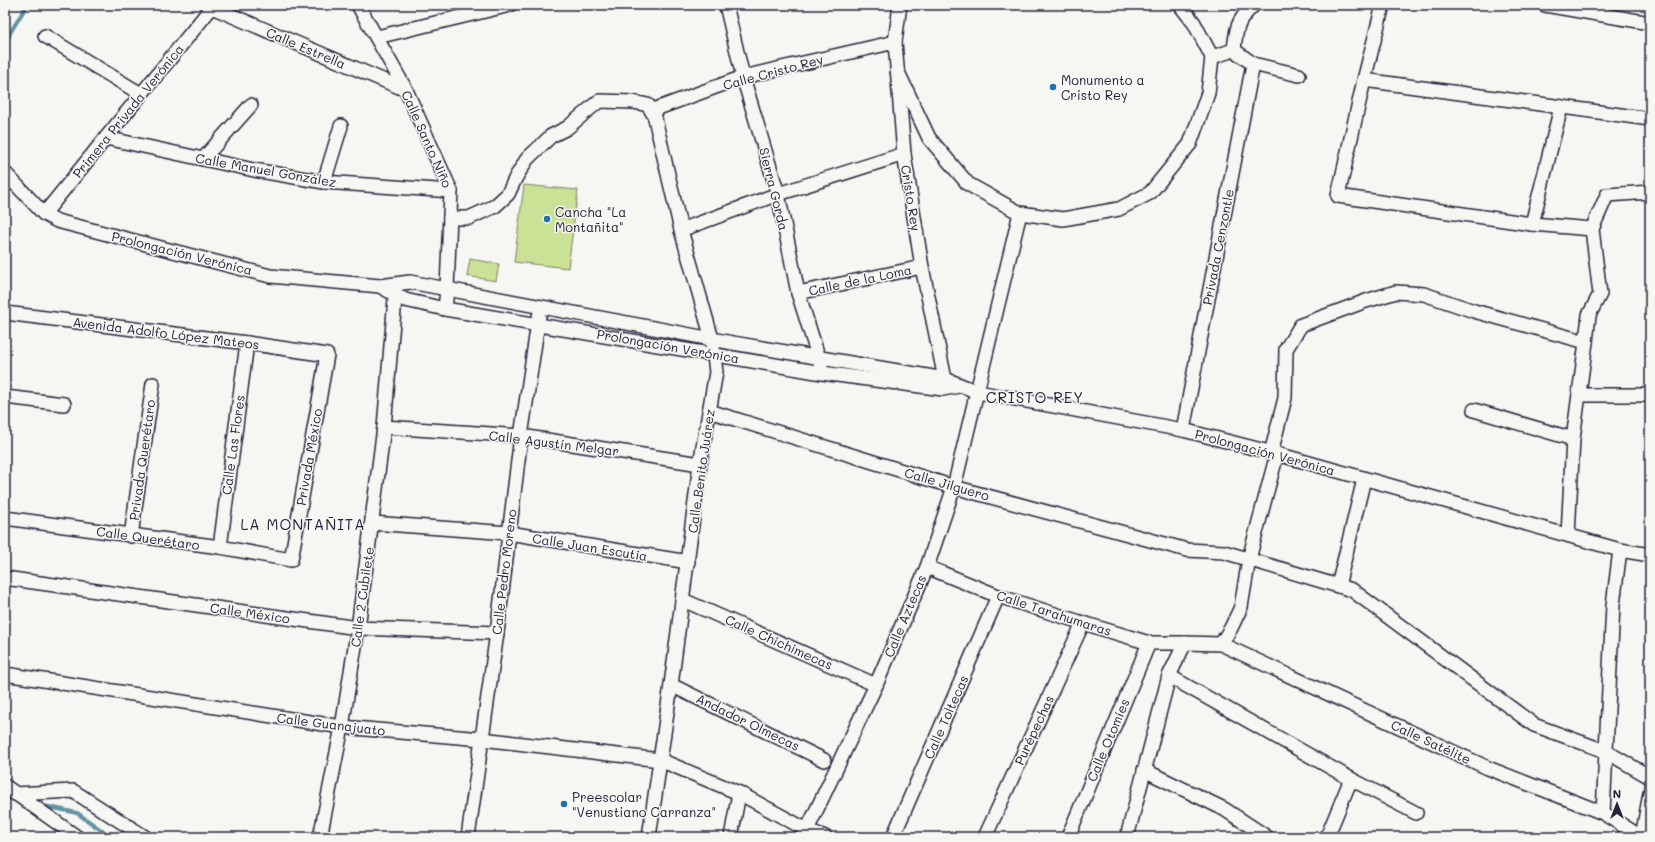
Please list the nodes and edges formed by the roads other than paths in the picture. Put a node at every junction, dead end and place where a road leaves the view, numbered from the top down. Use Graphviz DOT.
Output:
graph roads {
  1 [pos="358,5"];
  2 [pos="510,5"];
  3 [pos="726,5"];
  4 [pos="900,5"];
  5 [pos="1180,5"];
  6 [pos="1254,5"];
  7 [pos="1383,5"];
  8 [pos="1545,5"];
  9 [pos="209,6"];
  10 [pos="1650,23"];
  11 [pos="45,36"];
  12 [pos="377,37"];
  13 [pos="895,42"];
  14 [pos="1234,50"];
  15 [pos="1212,57"];
  16 [pos="1253,64"];
  17 [pos="897,70"];
  18 [pos="1299,75"];
  19 [pos="743,77"];
  20 [pos="1364,80"];
  21 [pos="406,90"];
  22 [pos="141,94"];
  23 [pos="251,105"];
  24 [pos="1561,107"];
  25 [pos="654,114"];
  26 [pos="1650,119"];
  27 [pos="341,126"];
  28 [pos="106,138"];
  29 [pos="904,154"];
  30 [pos="203,159"];
  31 [pos="5,173"];
  32 [pos="324,182"];
  33 [pos="451,191"];
  34 [pos="1650,191"];
  35 [pos="778,194"];
  36 [pos="1020,213"];
  37 [pos="44,214"];
  38 [pos="450,218"];
  39 [pos="1532,224"];
  40 [pos="1592,229"];
  41 [pos="681,230"];
  42 [pos="922,266"];
  43 [pos="396,289"];
  44 [pos="447,289"];
  45 [pos="798,293"];
  46 [pos="540,308"];
  47 [pos="445,309"];
  48 [pos="5,313"];
  49 [pos="538,324"];
  50 [pos="712,340"];
  51 [pos="1586,342"];
  52 [pos="247,343"];
  53 [pos="715,354"];
  54 [pos="327,355"];
  55 [pos="820,359"];
  56 [pos="822,373"];
  57 [pos="153,384"];
  58 [pos="944,384"];
  59 [pos="978,392"];
  60 [pos="1579,395"];
  61 [pos="1650,395"];
  62 [pos="5,397"];
  63 [pos="64,404"];
  64 [pos="1474,410"];
  65 [pos="709,411"];
  66 [pos="384,427"];
  67 [pos="1183,430"];
  68 [pos="521,436"];
  69 [pos="1573,439"];
  70 [pos="1274,454"];
  71 [pos="700,464"];
  72 [pos="1364,479"];
  73 [pos="954,486"];
  74 [pos="5,518"];
  75 [pos="372,524"];
  76 [pos="509,534"];
  77 [pos="1568,535"];
  78 [pos="131,536"];
  79 [pos="220,548"];
  80 [pos="1620,550"];
  81 [pos="1650,555"];
  82 [pos="1249,559"];
  83 [pos="291,560"];
  84 [pos="688,562"];
  85 [pos="927,567"];
  86 [pos="5,578"];
  87 [pos="1338,586"];
  88 [pos="998,596"];
  89 [pos="683,600"];
  90 [pos="1083,623"];
  91 [pos="358,628"];
  92 [pos="496,633"];
  93 [pos="1149,643"];
  94 [pos="1185,643"];
  95 [pos="1221,644"];
  96 [pos="5,674"];
  97 [pos="1169,676"];
  98 [pos="671,685"];
  99 [pos="876,685"];
  100 [pos="342,727"];
  101 [pos="482,739"];
  102 [pos="1605,751"];
  103 [pos="660,760"];
  104 [pos="824,760"];
  105 [pos="1144,770"];
  106 [pos="1650,777"];
  107 [pos="1351,780"];
  108 [pos="5,786"];
  109 [pos="1650,792"];
  110 [pos="739,793"];
  111 [pos="15,794"];
  112 [pos="1416,813"];
  113 [pos="1603,813"];
  114 [pos="806,833"];
  115 [pos="77,837"];
  116 [pos="145,837"];
  117 [pos="320,837"];
  118 [pos="468,837"];
  119 [pos="649,837"];
  120 [pos="730,837"];
  121 [pos="825,837"];
  122 [pos="893,837"];
  123 [pos="985,837"];
  124 [pos="1068,837"];
  125 [pos="1127,837"];
  126 [pos="1267,837"];
  127 [pos="1327,837"];
  128 [pos="1642,837"];
  1 -- 12 [label="street, Calle Santo Niño"];
  2 -- 12 [label="street"];
  3 -- 19 [label="street, Sierra Gorda"];
  4 -- 13 [label="street, Cristo Rey"];
  5 -- 15 [label="street"];
  6 -- 14 [label="street"];
  7 -- 20 [label="street"];
  8 -- 10 [label="street"];
  9 -- 21 [label="street, Calle Estrella"];
  9 -- 22 [label="street, Primera Privada Verónica"];
  11 -- 22 [label="street"];
  12 -- 21 [label="street, Calle Santo Niño"];
  13 -- 17 [label="street, Cristo Rey"];
  13 -- 19 [label="street, Calle Cristo Rey"];
  14 -- 15 [label="street"];
  14 -- 16 [label="street"];
  15 -- 36 [label="street"];
  16 -- 18 [label="street"];
  16 -- 67 [label="street, Privada Cenzontle"];
  17 -- 29 [label="street, Cristo Rey"];
  17 -- 36 [label="street"];
  19 -- 25 [label="street, Calle Cristo Rey"];
  19 -- 35 [label="street, Sierra Gorda"];
  20 -- 24 [label="street"];
  20 -- 39 [label="street"];
  21 -- 33 [label="street, Calle Santo Niño"];
  22 -- 28 [label="street, Primera Privada Verónica"];
  23 -- 30 [label="street"];
  24 -- 26 [label="street"];
  24 -- 39 [label="street"];
  25 -- 38 [label="street"];
  25 -- 41 [label="street, Calle Benito Juárez"];
  27 -- 32 [label="street"];
  28 -- 30 [label="street, Calle Manuel González"];
  28 -- 37 [label="street, Primera Privada Verónica"];
  29 -- 35 [label="street"];
  29 -- 42 [label="street, Cristo Rey"];
  30 -- 32 [label="street, Calle Manuel González"];
  31 -- 37 [label="street, Prolongación Verónica"];
  32 -- 33 [label="street, Calle Manuel González"];
  33 -- 38 [label="street, Calle Santo Niño"];
  34 -- 40 [label="street"];
  35 -- 41 [label="street"];
  35 -- 45 [label="street, Sierra Gorda"];
  36 -- 59 [label="street, Calle Aztecas"];
  37 -- 43 [label="street, Prolongación Verónica"];
  38 -- 44 [label="street, Calle Santo Niño"];
  39 -- 40 [label="street"];
  40 -- 51 [label="street"];
  41 -- 50 [label="street, Calle Benito Juárez"];
  42 -- 45 [label="street, Calle de la Loma"];
  42 -- 58 [label="street, Cristo Rey"];
  43 -- 44 [label="street, Prolongación Verónica"];
  43 -- 47 [label="street, Prolongación Verónica"];
  43 -- 66 [label="street, Calle 2 Cubilete"];
  44 -- 46 [label="street, Prolongación Verónica"];
  44 -- 47 [label="street, Calle Santo Niño"];
  45 -- 55 [label="street, Sierra Gorda"];
  46 -- 49 [label="street, Calle Pedro Moreno"];
  46 -- 50 [label="street, Prolongación Verónica"];
  47 -- 49 [label="street, Prolongación Verónica"];
  48 -- 52 [label="street, Avenida Adolfo López Mateos"];
  49 -- 53 [label="street, Prolongación Verónica"];
  49 -- 68 [label="street, Calle Pedro Moreno"];
  50 -- 53 [label="street, Calle Benito Juárez"];
  50 -- 55 [label="street, Prolongación Verónica"];
  51 -- 60 [label="street"];
  51 -- 70 [label="street"];
  52 -- 54 [label="street, Avenida Adolfo López Mateos"];
  52 -- 79 [label="street, Calle Las Flores"];
  53 -- 56 [label="street, Prolongación Verónica"];
  53 -- 65 [label="street, Calle Benito Juárez"];
  54 -- 83 [label="street, Privada México"];
  55 -- 56 [label="street, Sierra Gorda"];
  55 -- 58 [label="street, Prolongación Verónica"];
  56 -- 58 [label="street, Prolongación Verónica"];
  57 -- 78 [label="street, Privada Querétaro"];
  58 -- 59 [label="street, Prolongación Verónica"];
  59 -- 67 [label="street, Prolongación Verónica"];
  59 -- 73 [label="street, Calle Aztecas"];
  60 -- 61 [label="street"];
  60 -- 69 [label="street"];
  62 -- 63 [label="street"];
  64 -- 69 [label="street"];
  65 -- 71 [label="street, Calle Benito Juárez"];
  65 -- 73 [label="street, Calle Jilguero"];
  66 -- 68 [label="street, Calle Agustín Melgar"];
  66 -- 75 [label="street, Calle 2 Cubilete"];
  67 -- 70 [label="street, Prolongación Verónica"];
  68 -- 71 [label="street, Calle Agustín Melgar"];
  68 -- 76 [label="street, Calle Pedro Moreno"];
  69 -- 77 [label="street"];
  70 -- 72 [label="street, Prolongación Verónica"];
  70 -- 82 [label="street"];
  71 -- 84 [label="street, Calle Benito Juárez"];
  72 -- 77 [label="street, Prolongación Verónica"];
  72 -- 87 [label="street"];
  73 -- 82 [label="street, Calle Jilguero"];
  73 -- 85 [label="street, Calle Aztecas"];
  74 -- 78 [label="street, Calle Querétaro"];
  75 -- 76 [label="street, Calle Juan Escutia"];
  75 -- 91 [label="street, Calle 2 Cubilete"];
  76 -- 84 [label="street, Calle Juan Escutia"];
  76 -- 92 [label="street, Calle Pedro Moreno"];
  77 -- 80 [label="street, Prolongación Verónica"];
  78 -- 79 [label="street, Calle Querétaro"];
  79 -- 83 [label="street, Calle Querétaro"];
  80 -- 81 [label="street, Prolongación Verónica"];
  80 -- 102 [label="street"];
  82 -- 87 [label="street"];
  82 -- 95 [label="street"];
  84 -- 89 [label="street, Calle Benito Juárez"];
  85 -- 88 [label="street, Calle Tarahumaras"];
  85 -- 99 [label="street, Calle Aztecas"];
  86 -- 91 [label="street, Calle México"];
  87 -- 102 [label="street"];
  88 -- 90 [label="street, Calle Tarahumaras"];
  88 -- 122 [label="street, Calle Toltecas"];
  89 -- 98 [label="street, Calle Benito Juárez"];
  89 -- 99 [label="street, Calle Chichimecas"];
  90 -- 93 [label="street, Calle Tarahumaras"];
  90 -- 123 [label="street, Purépechas"];
  91 -- 92 [label="street, Calle México"];
  91 -- 100 [label="street, Calle 2 Cubilete"];
  92 -- 101 [label="street, Calle Pedro Moreno"];
  93 -- 94 [label="street, Calle Tarahumaras"];
  93 -- 124 [label="street, Calle Otomíes"];
  94 -- 95 [label="street"];
  94 -- 97 [label="street"];
  95 -- 113 [label="street, Calle Satélite"];
  96 -- 100 [label="street, Calle Guanajuato"];
  97 -- 105 [label="street"];
  97 -- 107 [label="street"];
  98 -- 103 [label="street, Calle Benito Juárez"];
  98 -- 104 [label="street, Andador Olmecas"];
  99 -- 114 [label="street, Calle Aztecas"];
  100 -- 101 [label="street, Calle Guanajuato"];
  100 -- 117 [label="street, Calle 2 Cubilete"];
  101 -- 103 [label="street, Calle Guanajuato"];
  101 -- 118 [label="street, Calle Pedro Moreno"];
  102 -- 106 [label="street"];
  102 -- 113 [label="street"];
  103 -- 110 [label="street, Calle Guanajuato"];
  103 -- 119 [label="street, Calle Benito Juárez"];
  105 -- 125 [label="street"];
  105 -- 126 [label="street"];
  107 -- 112 [label="street"];
  107 -- 127 [label="street"];
  108 -- 111 [label="street"];
  109 -- 128 [label="street"];
  110 -- 114 [label="street, Calle Guanajuato"];
  110 -- 120 [label="street"];
  111 -- 115 [label="street"];
  111 -- 116 [label="street"];
  113 -- 128 [label="street, Calle Satélite"];
  114 -- 121 [label="street, Calle Guanajuato"];
}
